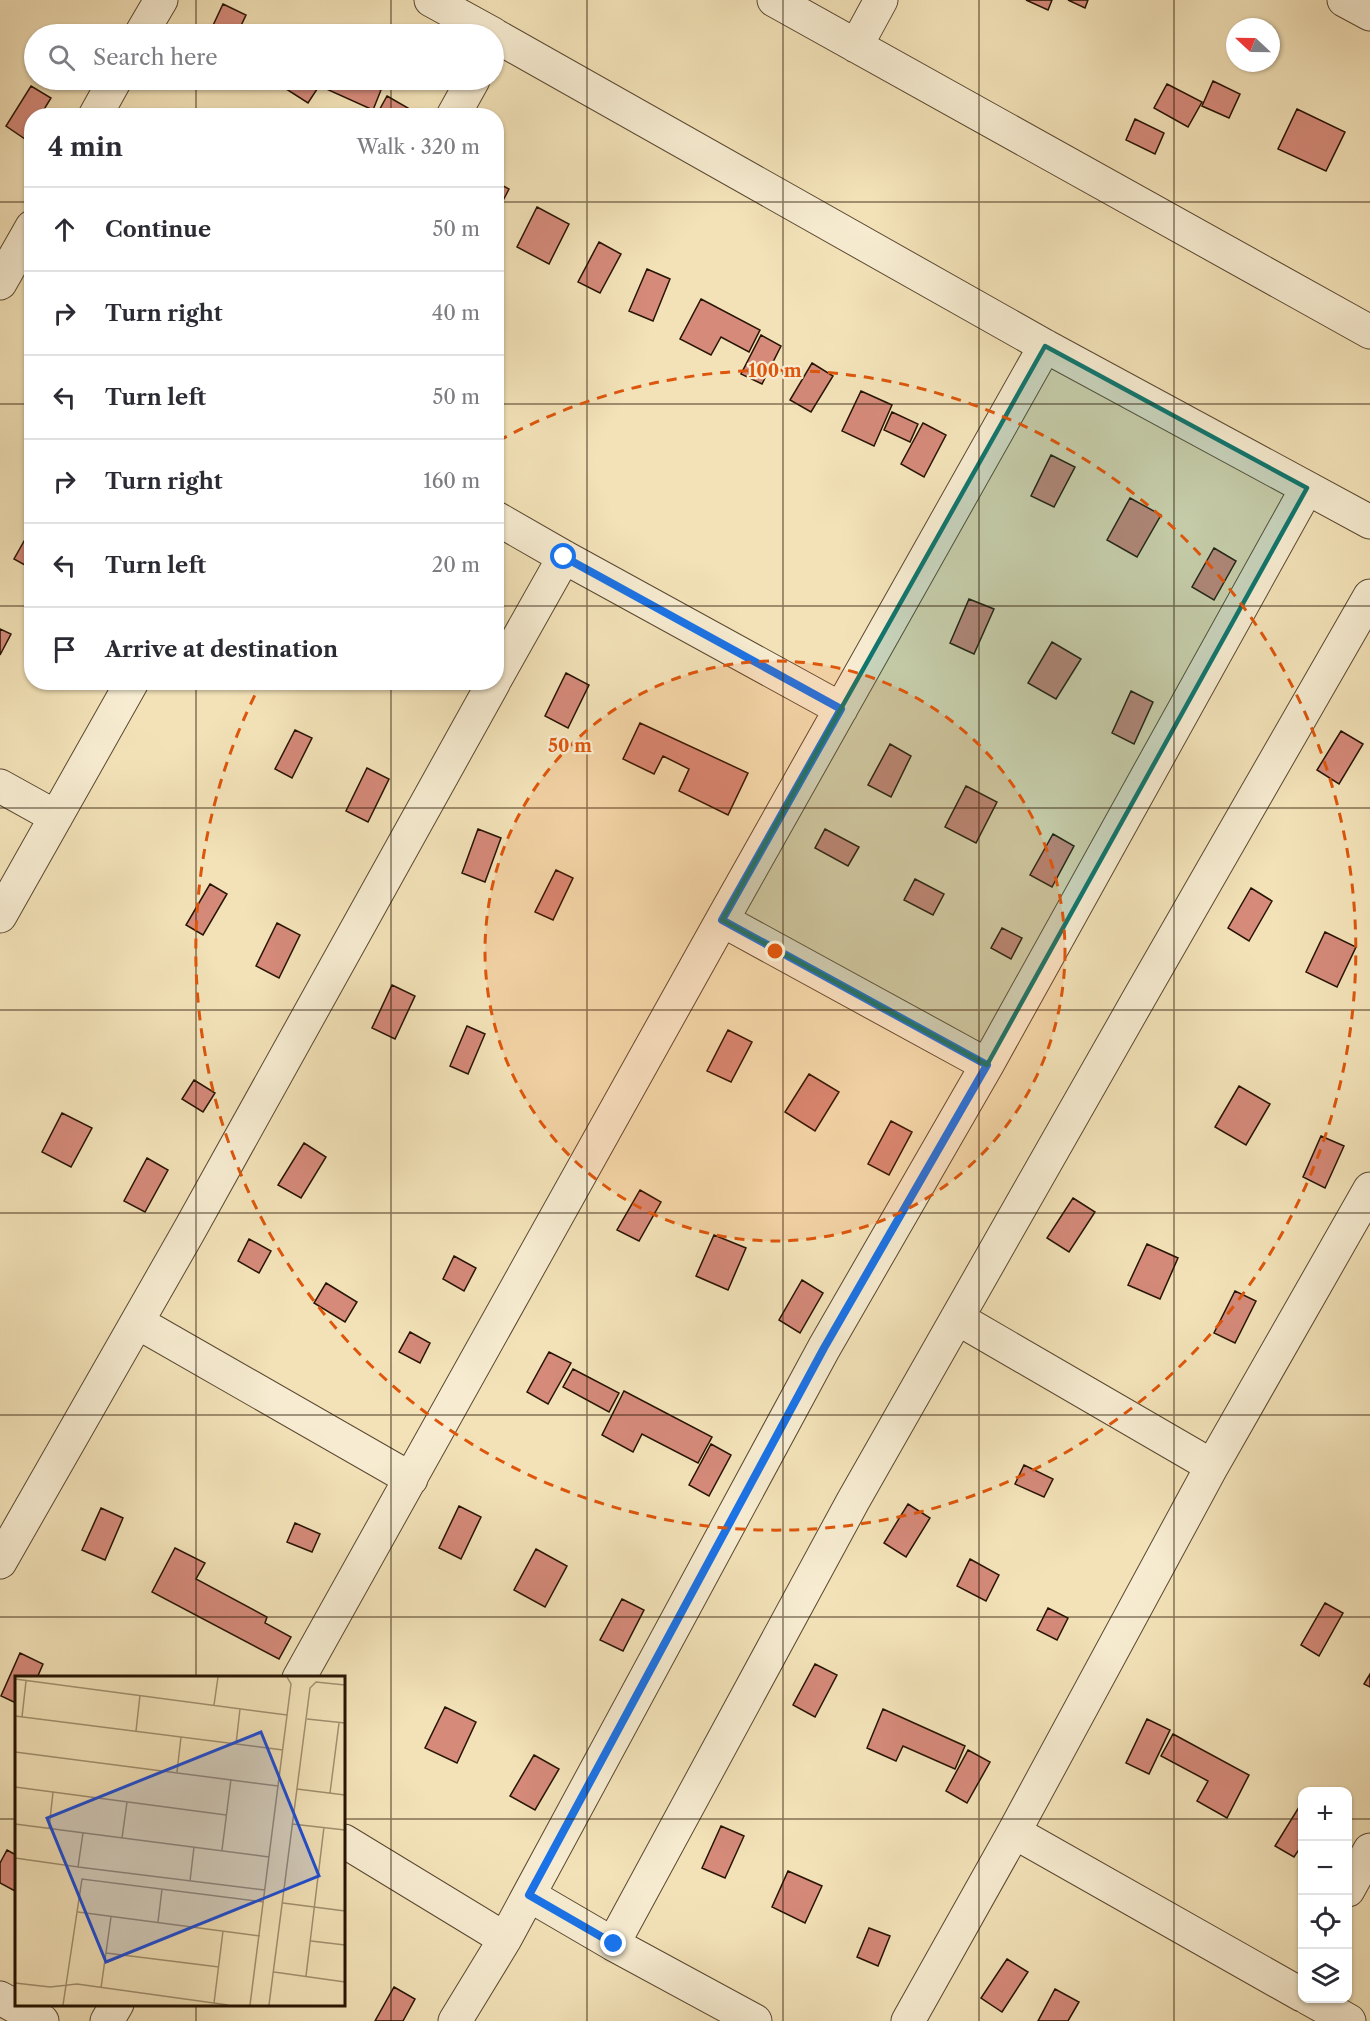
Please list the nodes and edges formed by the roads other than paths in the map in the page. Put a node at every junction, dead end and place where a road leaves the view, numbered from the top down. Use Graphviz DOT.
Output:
graph roads {
  1 [pos="161,0"];
  2 [pos="431,0"];
  3 [pos="774,0"];
  4 [pos="881,0"];
  5 [pos="1344,0"];
  6 [pos="1370,14"];
  7 [pos="147,24"];
  8 [pos="472,24"];
  9 [pos="504,43"];
  10 [pos="856,46"];
  11 [pos="110,90"];
  12 [pos="467,90"];
  13 [pos="100,108"];
  14 [pos="457,108"];
  15 [pos="17,236"];
  16 [pos="0,283"];
  17 [pos="1370,332"];
  18 [pos="1045,346"];
  19 [pos="1307,488"];
  20 [pos="1370,522"];
  21 [pos="504,523"];
  22 [pos="564,557"];
  23 [pos="1370,596"];
  24 [pos="504,664"];
  25 [pos="127,690"];
  26 [pos="490,690"];
  27 [pos="841,709"];
  28 [pos="0,786"];
  29 [pos="56,817"];
  30 [pos="0,916"];
  31 [pos="722,920"];
  32 [pos="987,1065"];
  33 [pos="1370,1189"];
  34 [pos="957,1318"];
  35 [pos="137,1322"];
  36 [pos="1212,1466"];
  37 [pos="411,1479"];
  38 [pos="0,1562"];
  39 [pos="300,1676"];
  40 [pos="1014,1832"];
  41 [pos="345,1842"];
  42 [pos="1370,1850"];
  43 [pos="1352,1881"];
  44 [pos="529,1895"];
  45 [pos="505,1939"];
  46 [pos="614,1944"];
  47 [pos="1298,1986"];
  48 [pos="0,1998"];
  49 [pos="1323,2003"];
  50 [pos="116,2006"];
  51 [pos="42,2021"];
  52 [pos="107,2021"];
  53 [pos="455,2021"];
  54 [pos="755,2021"];
  55 [pos="908,2021"];
  56 [pos="1349,2021"];
  1 -- 7 [label="street"];
  2 -- 8 [label="street"];
  3 -- 10 [label="street"];
  4 -- 10 [label="street"];
  5 -- 6 [label="street"];
  9 -- 18 [label="street"];
  10 -- 17 [label="street"];
  11 -- 13 [label="street"];
  12 -- 14 [label="street"];
  15 -- 16 [label="street"];
  18 -- 19 [label="street"];
  18 -- 27 [label="street"];
  19 -- 20 [label="street"];
  19 -- 32 [label="street"];
  21 -- 22 [label="street"];
  22 -- 24 [label="street"];
  22 -- 27 [label="street"];
  23 -- 34 [label="street"];
  25 -- 29 [label="street"];
  26 -- 35 [label="street"];
  27 -- 31 [label="street"];
  28 -- 29 [label="street"];
  29 -- 30 [label="street"];
  31 -- 32 [label="street"];
  31 -- 37 [label="street"];
  32 -- 44 [label="street"];
  33 -- 36 [label="street"];
  34 -- 36 [label="street"];
  34 -- 46 [label="street"];
  35 -- 37 [label="street"];
  35 -- 38 [label="street"];
  36 -- 40 [label="street"];
  37 -- 39 [label="street"];
  40 -- 47 [label="street"];
  40 -- 55 [label="street"];
  41 -- 45 [label="street"];
  42 -- 43 [label="street"];
  44 -- 45 [label="street"];
  44 -- 46 [label="street"];
  45 -- 53 [label="street"];
  46 -- 54 [label="street"];
  48 -- 51 [label="street"];
  49 -- 56 [label="street"];
  50 -- 52 [label="street"];
}
